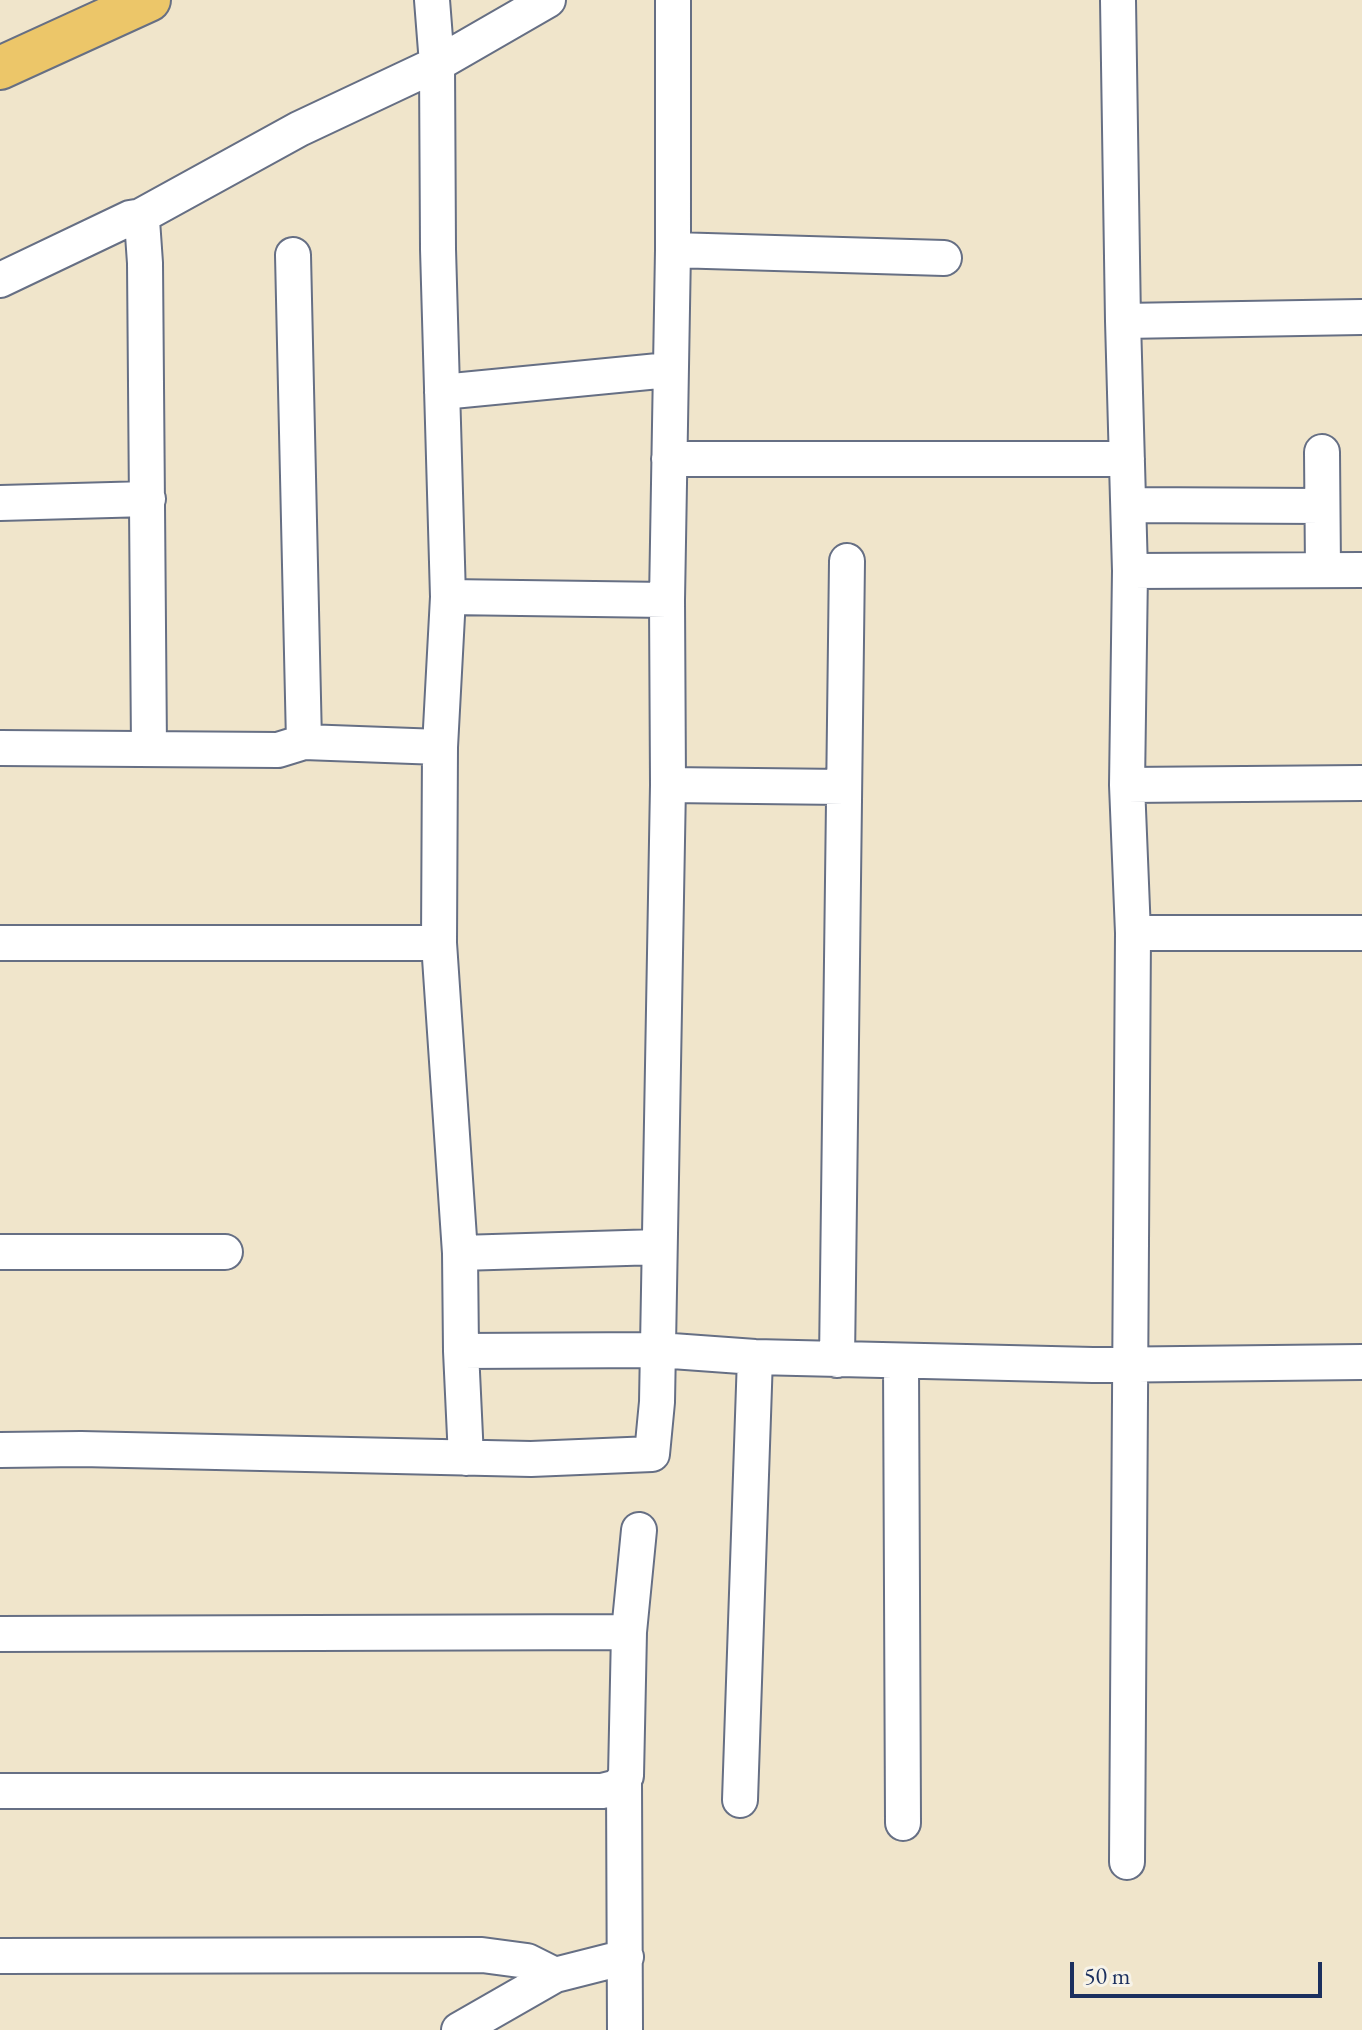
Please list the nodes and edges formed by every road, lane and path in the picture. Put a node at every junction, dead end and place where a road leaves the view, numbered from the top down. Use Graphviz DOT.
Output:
graph roads {
  1 [pos="432,0"];
  2 [pos="548,0"];
  3 [pos="673,0"];
  4 [pos="1118,0"];
  5 [pos="121,6"];
  6 [pos="437,64"];
  7 [pos="0,68"];
  8 [pos="139,217"];
  9 [pos="673,250"];
  10 [pos="293,255"];
  11 [pos="944,258"];
  12 [pos="0,280"];
  13 [pos="1362,317"];
  14 [pos="1123,321"];
  15 [pos="669,370"];
  16 [pos="442,392"];
  17 [pos="1322,452"];
  18 [pos="669,459"];
  19 [pos="1127,459"];
  20 [pos="148,499"];
  21 [pos="0,503"];
  22 [pos="1129,505"];
  23 [pos="1322,506"];
  24 [pos="847,561"];
  25 [pos="1323,570"];
  26 [pos="1362,570"];
  27 [pos="1130,571"];
  28 [pos="448,597"];
  29 [pos="667,600"];
  30 [pos="304,742"];
  31 [pos="440,747"];
  32 [pos="0,748"];
  33 [pos="149,748"];
  34 [pos="1362,783"];
  35 [pos="668,785"];
  36 [pos="1127,785"];
  37 [pos="844,787"];
  38 [pos="1133,933"];
  39 [pos="1362,933"];
  40 [pos="0,943"];
  41 [pos="439,943"];
  42 [pos="659,1247"];
  43 [pos="0,1252"];
  44 [pos="225,1252"];
  45 [pos="460,1253"];
  46 [pos="658,1350"];
  47 [pos="461,1351"];
  48 [pos="755,1357"];
  49 [pos="837,1360"];
  50 [pos="901,1362"];
  51 [pos="1362,1362"];
  52 [pos="1128,1366"];
  53 [pos="0,1450"];
  54 [pos="466,1458"];
  55 [pos="639,1530"];
  56 [pos="629,1632"];
  57 [pos="0,1634"];
  58 [pos="624,1781"];
  59 [pos="0,1791"];
  60 [pos="740,1800"];
  61 [pos="903,1823"];
  62 [pos="1127,1862"];
  63 [pos="0,1956"];
  64 [pos="626,1957"];
  65 [pos="555,1975"];
  66 [pos="459,2030"];
  67 [pos="625,2030"];
  1 -- 6 [label="street"];
  2 -- 6 [label="street"];
  3 -- 9 [label="street"];
  4 -- 14 [label="street"];
  5 -- 7 [label="main road"];
  6 -- 8 [label="street"];
  6 -- 16 [label="street"];
  8 -- 12 [label="street"];
  8 -- 20 [label="street"];
  9 -- 11 [label="street"];
  9 -- 15 [label="street"];
  10 -- 30 [label="street"];
  13 -- 14 [label="street"];
  14 -- 19 [label="street"];
  15 -- 16 [label="street"];
  15 -- 18 [label="street"];
  16 -- 28 [label="street"];
  17 -- 23 [label="street"];
  18 -- 19 [label="street"];
  18 -- 29 [label="street"];
  19 -- 22 [label="street"];
  20 -- 21 [label="street"];
  20 -- 33 [label="street"];
  22 -- 23 [label="street"];
  22 -- 27 [label="street"];
  23 -- 25 [label="street"];
  24 -- 37 [label="street"];
  25 -- 26 [label="street"];
  25 -- 27 [label="street"];
  27 -- 36 [label="street"];
  28 -- 29 [label="street"];
  28 -- 31 [label="street"];
  29 -- 35 [label="street"];
  30 -- 31 [label="street"];
  30 -- 33 [label="street"];
  31 -- 41 [label="street"];
  32 -- 33 [label="street"];
  34 -- 36 [label="street"];
  35 -- 37 [label="street"];
  35 -- 42 [label="street"];
  36 -- 38 [label="street"];
  37 -- 49 [label="street"];
  38 -- 39 [label="street"];
  38 -- 52 [label="street"];
  40 -- 41 [label="street"];
  41 -- 45 [label="street"];
  42 -- 45 [label="street"];
  42 -- 46 [label="street"];
  43 -- 44 [label="street"];
  45 -- 47 [label="street"];
  46 -- 47 [label="street"];
  46 -- 48 [label="street"];
  46 -- 54 [label="street"];
  47 -- 54 [label="street"];
  48 -- 49 [label="street"];
  48 -- 60 [label="street"];
  49 -- 50 [label="street"];
  50 -- 52 [label="street"];
  50 -- 61 [label="street"];
  51 -- 52 [label="street"];
  52 -- 62 [label="street"];
  53 -- 54 [label="street"];
  55 -- 56 [label="street"];
  56 -- 57 [label="street"];
  56 -- 58 [label="street"];
  58 -- 59 [label="street"];
  58 -- 64 [label="street"];
  63 -- 65 [label="street"];
  64 -- 65 [label="street"];
  64 -- 67 [label="street"];
  65 -- 66 [label="street"];
}
